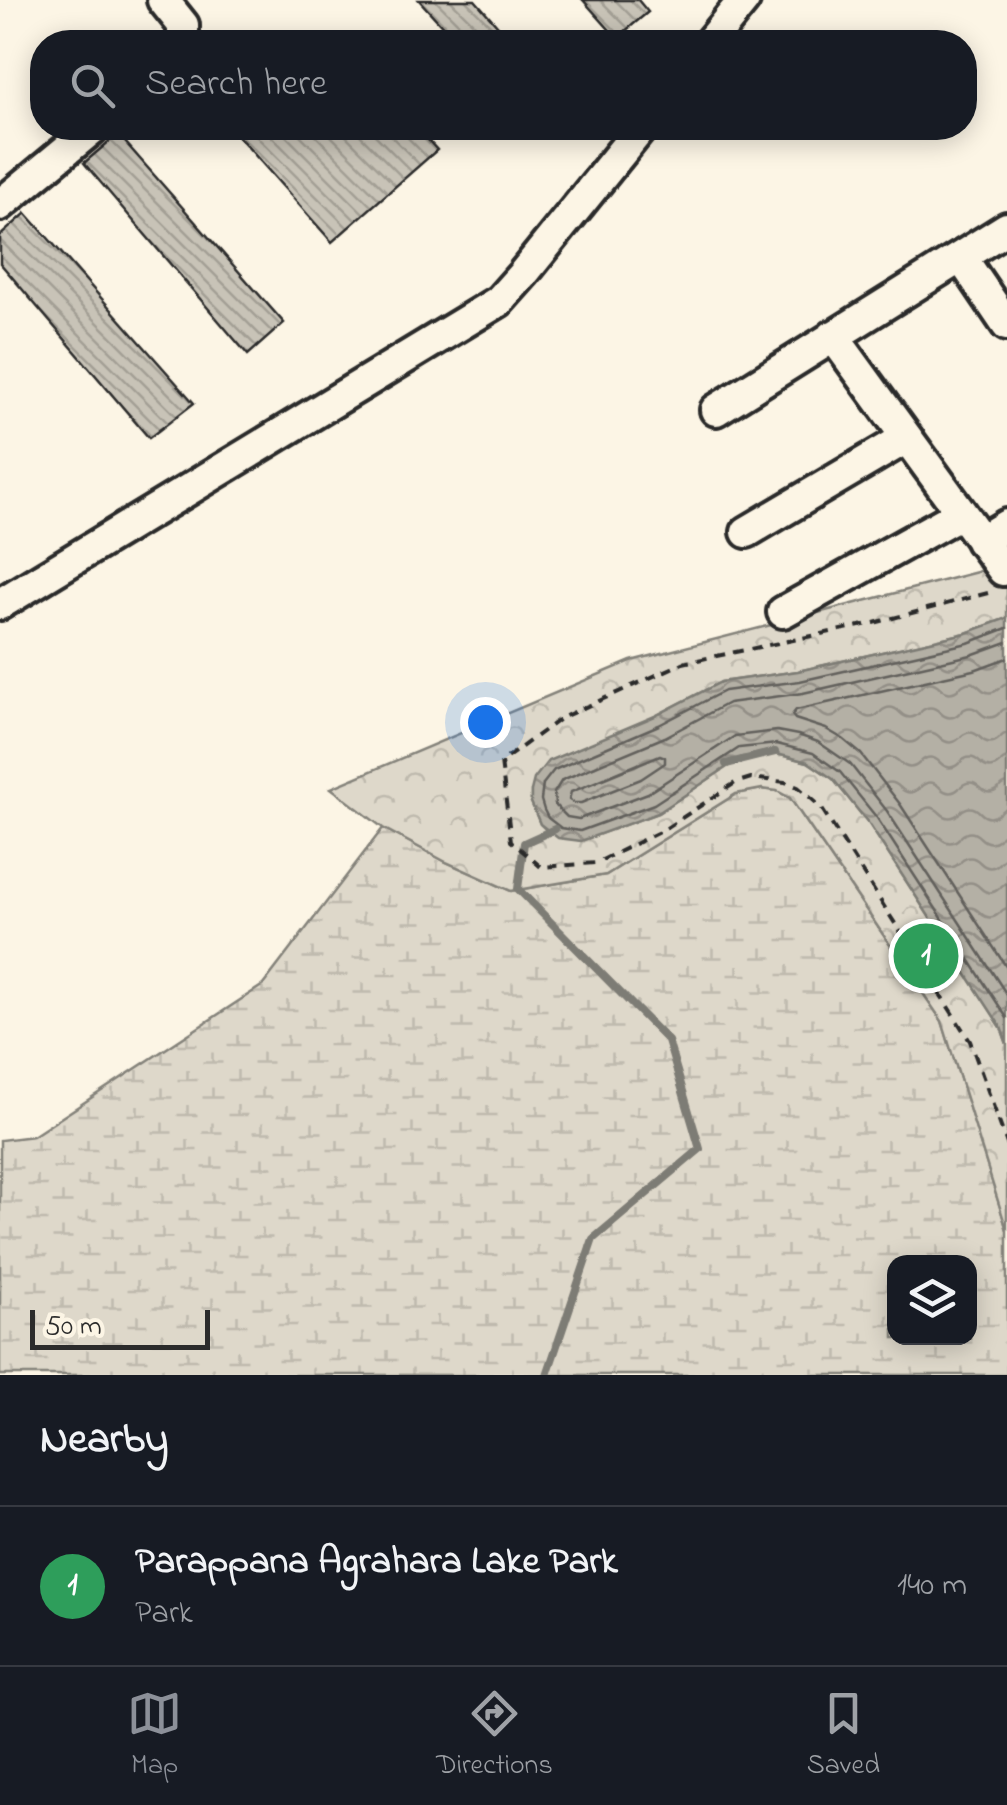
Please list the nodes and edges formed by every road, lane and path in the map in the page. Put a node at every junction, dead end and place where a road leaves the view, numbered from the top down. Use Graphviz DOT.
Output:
graph roads {
  1 [pos="165,0"];
  2 [pos="744,0"];
  3 [pos="183,30"];
  4 [pos="720,30"];
  5 [pos="79,140"];
  6 [pos="632,140"];
  7 [pos="0,205"];
  8 [pos="1007,228"];
  9 [pos="961,256"];
  10 [pos="1007,325"];
  11 [pos="833,336"];
  12 [pos="716,410"];
  13 [pos="906,438"];
  14 [pos="961,513"];
  15 [pos="747,532"];
  16 [pos="994,533"];
  17 [pos="995,582"];
  18 [pos="0,604"];
  19 [pos="783,612"];
  20 [pos="1007,1144"];
  1 -- 3 [label="street"];
  2 -- 4 [label="street"];
  5 -- 7 [label="street"];
  6 -- 18 [label="street"];
  8 -- 9 [label="street"];
  9 -- 10 [label="street"];
  9 -- 11 [label="street"];
  11 -- 12 [label="street"];
  11 -- 13 [label="street"];
  13 -- 14 [label="street"];
  13 -- 15 [label="street"];
  14 -- 16 [label="street"];
  14 -- 19 [label="street"];
  16 -- 17 [label="street"];
  17 -- 20 [label="path"];
}
